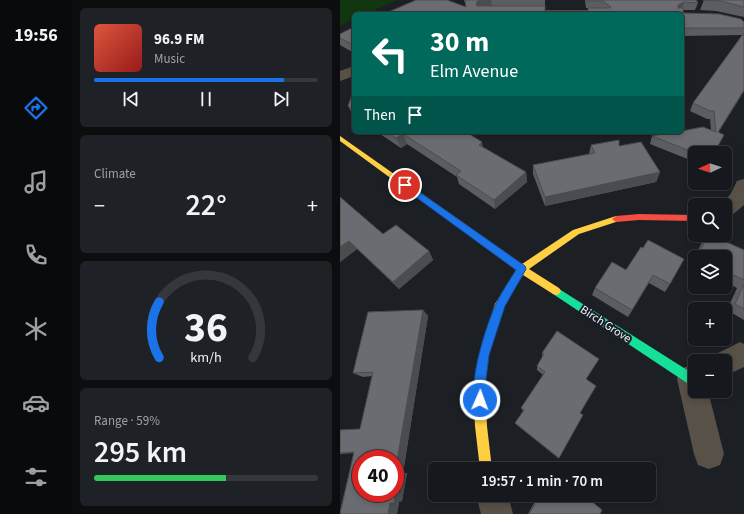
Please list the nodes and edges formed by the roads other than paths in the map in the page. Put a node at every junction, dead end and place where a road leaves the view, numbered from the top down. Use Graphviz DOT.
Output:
graph roads {
  1 [pos="352,71"];
  2 [pos="340,77"];
  3 [pos="340,138"];
  4 [pos="744,186"];
  5 [pos="732,204"];
  6 [pos="688,218"];
  7 [pos="522,269"];
  8 [pos="688,375"];
  9 [pos="697,398"];
  10 [pos="709,454"];
  11 [pos="485,462"];
  12 [pos="494,502"];
  13 [pos="497,514"];
  1 -- 2 [label="street"];
  3 -- 7 [label="street, Birch Grove"];
  4 -- 5 [label="street"];
  6 -- 7 [label="street"];
  7 -- 8 [label="street, Birch Grove"];
  7 -- 11 [label="street"];
  9 -- 10 [label="street, Birch Grove"];
  12 -- 13 [label="street"];
}
